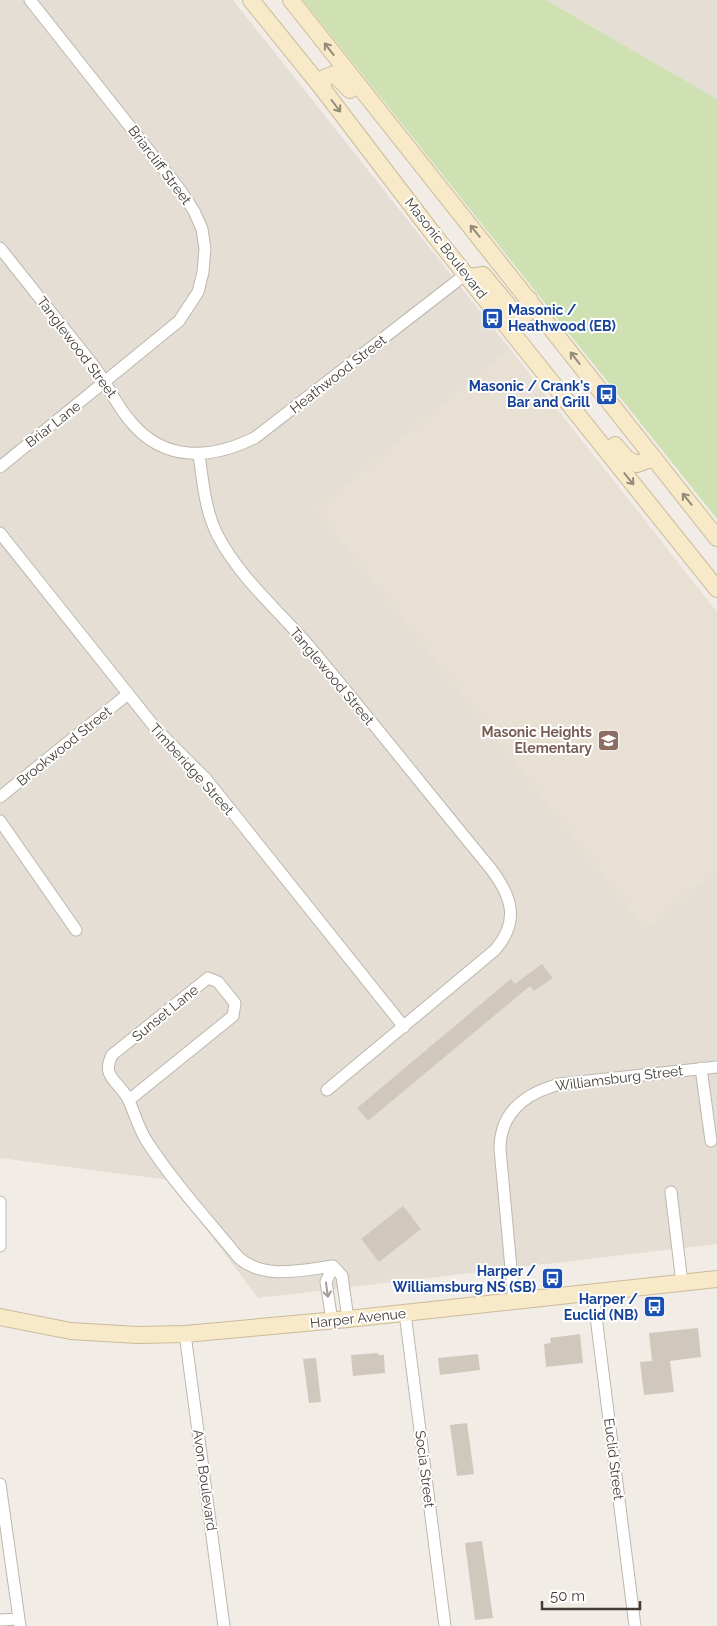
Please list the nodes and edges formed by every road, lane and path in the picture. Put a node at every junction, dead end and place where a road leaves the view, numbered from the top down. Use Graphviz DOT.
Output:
graph roads {
  1 [pos="30,0"];
  2 [pos="251,0"];
  3 [pos="291,0"];
  4 [pos="322,88"];
  5 [pos="391,126"];
  6 [pos="0,248"];
  7 [pos="467,275"];
  8 [pos="529,299"];
  9 [pos="548,378"];
  10 [pos="107,382"];
  11 [pos="200,455"];
  12 [pos="654,458"];
  13 [pos="0,467"];
  14 [pos="0,533"];
  15 [pos="717,538"];
  16 [pos="717,589"];
  17 [pos="128,694"];
  18 [pos="0,797"];
  19 [pos="0,821"];
  20 [pos="76,930"];
  21 [pos="404,1027"];
  22 [pos="717,1067"];
  23 [pos="701,1068"];
  24 [pos="327,1090"];
  25 [pos="129,1100"];
  26 [pos="711,1141"];
  27 [pos="671,1192"];
  28 [pos="0,1202"];
  29 [pos="0,1246"];
  30 [pos="333,1266"];
  31 [pos="717,1279"];
  32 [pos="682,1283"];
  33 [pos="593,1292"];
  34 [pos="514,1301"];
  35 [pos="405,1313"];
  36 [pos="0,1317"];
  37 [pos="340,1320"];
  38 [pos="185,1334"];
  39 [pos="0,1484"];
  40 [pos="0,1620"];
  41 [pos="19,1622"];
  42 [pos="224,1626"];
  43 [pos="445,1626"];
  44 [pos="635,1626"];
  1 -- 10 [label="street, Briarcliff Street"];
  2 -- 4 [label="main road, Masonic Boulevard"];
  5 -- 3 [label="main road, one-way"];
  4 -- 5 [label="main road"];
  4 -- 7 [label="main road, Masonic Boulevard, one-way"];
  8 -- 5 [label="main road, one-way"];
  6 -- 10 [label="street, Tanglewood Street"];
  7 -- 8 [label="main road"];
  7 -- 9 [label="main road, Masonic Boulevard"];
  7 -- 11 [label="street, Heathwood Street"];
  12 -- 8 [label="main road, one-way"];
  9 -- 12 [label="main road"];
  9 -- 16 [label="main road, Masonic Boulevard, one-way"];
  10 -- 11 [label="street, Tanglewood Street"];
  10 -- 13 [label="street, Briar Lane"];
  11 -- 21 [label="street, Tanglewood Street"];
  15 -- 12 [label="main road, one-way"];
  14 -- 17 [label="street, Timberidge Street"];
  17 -- 18 [label="street, Brookwood Street"];
  17 -- 21 [label="street, Timberidge Street"];
  19 -- 20 [label="street"];
  21 -- 24 [label="street, Tanglewood Street"];
  22 -- 23 [label="street, Williamsburg Street"];
  23 -- 26 [label="street"];
  23 -- 34 [label="street, Williamsburg Street"];
  25 -- 25 [label="street, Sunset Lane"];
  25 -- 30 [label="street, Sunset Lane"];
  27 -- 32 [label="street"];
  28 -- 29 [label="street"];
  30 -- 37 [label="street"];
  30 -- 37 [label="street, one-way"];
  31 -- 32 [label="main road, Harper Avenue"];
  32 -- 33 [label="main road, Harper Avenue"];
  33 -- 34 [label="main road, Harper Avenue"];
  33 -- 44 [label="street, Euclid Street"];
  34 -- 35 [label="main road, Harper Avenue"];
  35 -- 37 [label="main road, Harper Avenue"];
  35 -- 43 [label="street, Socia Street"];
  36 -- 38 [label="main road, Harper Avenue"];
  37 -- 38 [label="main road, Harper Avenue"];
  38 -- 42 [label="street, Avon Boulevard"];
  39 -- 41 [label="street"];
  40 -- 41 [label="street"];
}
